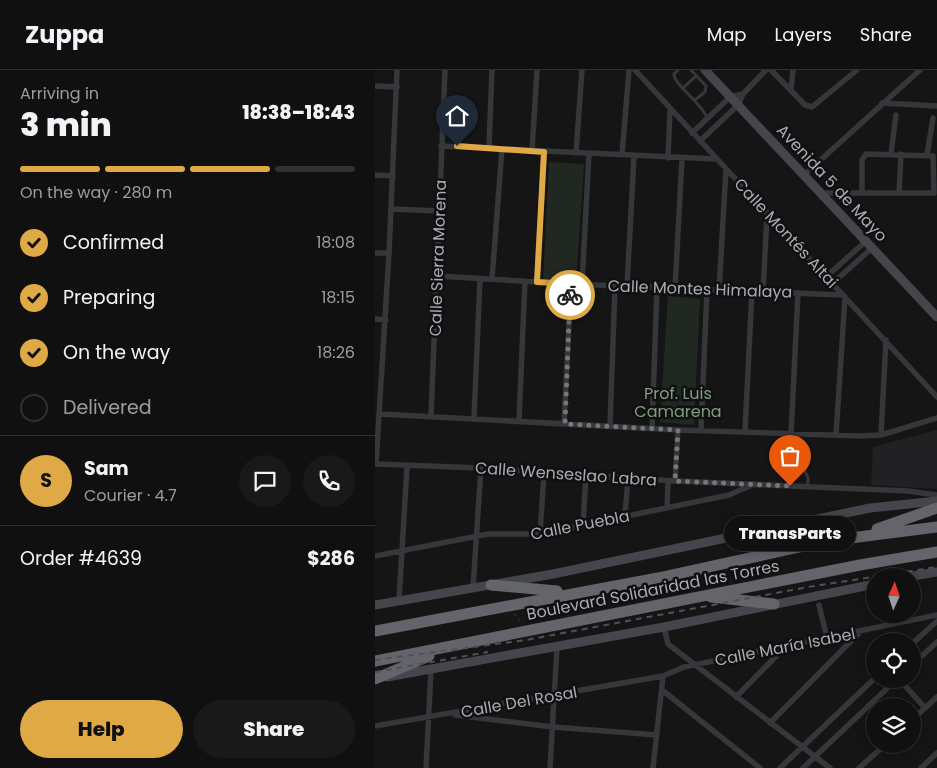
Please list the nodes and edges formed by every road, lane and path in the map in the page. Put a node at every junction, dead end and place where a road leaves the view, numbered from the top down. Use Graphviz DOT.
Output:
graph roads {
  1 [pos="397,70"];
  2 [pos="445,70"];
  3 [pos="492,70"];
  4 [pos="537,70"];
  5 [pos="582,70"];
  6 [pos="629,70"];
  7 [pos="635,70"];
  8 [pos="678,70"];
  9 [pos="691,70"];
  10 [pos="705,70"];
  11 [pos="766,70"];
  12 [pos="771,70"];
  13 [pos="793,70"];
  14 [pos="857,70"];
  15 [pos="919,70"];
  16 [pos="697,76"];
  17 [pos="375,86"];
  18 [pos="397,86"];
  19 [pos="683,88"];
  20 [pos="791,90"];
  21 [pos="743,94"];
  22 [pos="730,97"];
  23 [pos="695,99"];
  24 [pos="882,104"];
  25 [pos="738,105"];
  26 [pos="937,106"];
  27 [pos="703,108"];
  28 [pos="671,111"];
  29 [pos="713,113"];
  30 [pos="896,115"];
  31 [pos="933,118"];
  32 [pos="707,119"];
  33 [pos="692,133"];
  34 [pos="700,141"];
  35 [pos="441,146"];
  36 [pos="489,147"];
  37 [pos="502,149"];
  38 [pos="531,151"];
  39 [pos="544,152"];
  40 [pos="576,153"];
  41 [pos="589,154"];
  42 [pos="891,154"];
  43 [pos="901,154"];
  44 [pos="622,155"];
  45 [pos="927,155"];
  46 [pos="634,156"];
  47 [pos="668,158"];
  48 [pos="682,158"];
  49 [pos="716,159"];
  50 [pos="726,169"];
  51 [pos="375,175"];
  52 [pos="804,175"];
  53 [pos="393,176"];
  54 [pos="822,193"];
  55 [pos="862,193"];
  56 [pos="899,193"];
  57 [pos="935,193"];
  58 [pos="391,210"];
  59 [pos="440,211"];
  60 [pos="767,215"];
  61 [pos="869,245"];
  62 [pos="375,253"];
  63 [pos="389,254"];
  64 [pos="438,276"];
  65 [pos="827,276"];
  66 [pos="480,279"];
  67 [pos="492,279"];
  68 [pos="525,281"];
  69 [pos="537,282"];
  70 [pos="833,283"];
  71 [pos="571,284"];
  72 [pos="582,284"];
  73 [pos="615,286"];
  74 [pos="627,286"];
  75 [pos="657,287"];
  76 [pos="675,288"];
  77 [pos="707,289"];
  78 [pos="719,290"];
  79 [pos="752,291"];
  80 [pos="763,292"];
  81 [pos="798,293"];
  82 [pos="844,296"];
  83 [pos="937,317"];
  84 [pos="375,319"];
  85 [pos="386,320"];
  86 [pos="886,340"];
  87 [pos="937,397"];
  88 [pos="380,414"];
  89 [pos="431,416"];
  90 [pos="474,418"];
  91 [pos="937,418"];
  92 [pos="519,421"];
  93 [pos="565,424"];
  94 [pos="610,426"];
  95 [pos="652,429"];
  96 [pos="678,430"];
  97 [pos="701,430"];
  98 [pos="745,431"];
  99 [pos="791,434"];
  100 [pos="836,435"];
  101 [pos="881,435"];
  102 [pos="376,464"];
  103 [pos="407,467"];
  104 [pos="481,468"];
  105 [pos="781,468"];
  106 [pos="544,472"];
  107 [pos="586,476"];
  108 [pos="629,478"];
  109 [pos="672,481"];
  110 [pos="754,484"];
  111 [pos="808,487"];
  112 [pos="937,496"];
  113 [pos="937,501"];
  114 [pos="667,508"];
  115 [pos="937,508"];
  116 [pos="625,516"];
  117 [pos="583,524"];
  118 [pos="937,527"];
  119 [pos="539,534"];
  120 [pos="475,537"];
  121 [pos="827,541"];
  122 [pos="401,551"];
  123 [pos="937,552"];
  124 [pos="375,556"];
  125 [pos="937,572"];
  126 [pos="921,575"];
  127 [pos="491,585"];
  128 [pos="866,586"];
  129 [pos="473,588"];
  130 [pos="571,592"];
  131 [pos="705,595"];
  132 [pos="399,600"];
  133 [pos="774,604"];
  134 [pos="375,605"];
  135 [pos="505,605"];
  136 [pos="819,605"];
  137 [pos="937,615"];
  138 [pos="937,621"];
  139 [pos="664,627"];
  140 [pos="375,631"];
  141 [pos="529,631"];
  142 [pos="860,632"];
  143 [pos="921,636"];
  144 [pos="827,638"];
  145 [pos="937,642"];
  146 [pos="455,646"];
  147 [pos="785,646"];
  148 [pos="557,647"];
  149 [pos="921,657"];
  150 [pos="375,661"];
  151 [pos="696,665"];
  152 [pos="431,670"];
  153 [pos="663,676"];
  154 [pos="375,679"];
  155 [pos="866,687"];
  156 [pos="888,688"];
  157 [pos="906,688"];
  158 [pos="662,690"];
  159 [pos="554,695"];
  160 [pos="736,697"];
  161 [pos="937,697"];
  162 [pos="925,708"];
  163 [pos="921,712"];
  164 [pos="450,714"];
  165 [pos="428,716"];
  166 [pos="770,723"];
  167 [pos="375,726"];
  168 [pos="553,727"];
  169 [pos="657,736"];
  170 [pos="803,748"];
  171 [pos="876,753"];
  172 [pos="937,753"];
  173 [pos="815,757"];
  174 [pos="425,768"];
  175 [pos="550,768"];
  176 [pos="653,768"];
  177 [pos="760,768"];
  178 [pos="780,768"];
  179 [pos="803,768"];
  180 [pos="830,768"];
  181 [pos="859,768"];
  182 [pos="921,768"];
  1 -- 18 [label="street"];
  2 -- 35 [label="street, Calle Sierra Morena"];
  3 -- 36 [label="street"];
  4 -- 38 [label="street"];
  5 -- 40 [label="street"];
  6 -- 44 [label="street"];
  7 -- 28 [label="street, Calle Montés Altai"];
  8 -- 19 [label="lane"];
  9 -- 16 [label="lane"];
  10 -- 22 [label="main road, Avenida 5 de Mayo"];
  11 -- 21 [label="street"];
  12 -- 20 [label="street"];
  13 -- 20 [label="street"];
  14 -- 20 [label="street"];
  15 -- 24 [label="street"];
  16 -- 19 [label="lane"];
  16 -- 23 [label="lane"];
  17 -- 18 [label="street"];
  18 -- 53 [label="street"];
  19 -- 23 [label="lane"];
  21 -- 22 [label="street"];
  21 -- 25 [label="street"];
  22 -- 25 [label="main road, Avenida 5 de Mayo"];
  22 -- 29 [label="street"];
  23 -- 27 [label="lane"];
  24 -- 26 [label="street"];
  24 -- 52 [label="street"];
  25 -- 34 [label="street"];
  25 -- 52 [label="main road, Avenida 5 de Mayo"];
  27 -- 29 [label="lane"];
  27 -- 32 [label="lane"];
  28 -- 33 [label="street, Calle Montés Altai"];
  28 -- 47 [label="street"];
  29 -- 32 [label="street"];
  30 -- 42 [label="street"];
  31 -- 45 [label="street"];
  32 -- 33 [label="street"];
  33 -- 34 [label="street, Calle Montés Altai"];
  34 -- 49 [label="street, Calle Montés Altai"];
  35 -- 36 [label="street"];
  35 -- 59 [label="street, Calle Sierra Morena"];
  36 -- 37 [label="street"];
  37 -- 38 [label="street"];
  37 -- 67 [label="street"];
  38 -- 39 [label="street"];
  39 -- 40 [label="street"];
  39 -- 69 [label="street"];
  40 -- 41 [label="street"];
  41 -- 44 [label="street"];
  41 -- 72 [label="street"];
  42 -- 43 [label="street"];
  42 -- 55 [label="street"];
  43 -- 45 [label="street"];
  43 -- 56 [label="street"];
  44 -- 46 [label="street"];
  45 -- 57 [label="street"];
  46 -- 47 [label="street"];
  46 -- 74 [label="street"];
  47 -- 48 [label="street"];
  48 -- 49 [label="street"];
  48 -- 76 [label="street"];
  49 -- 50 [label="street, Calle Montés Altai"];
  50 -- 60 [label="street, Calle Montés Altai"];
  50 -- 78 [label="street"];
  51 -- 53 [label="street"];
  52 -- 54 [label="main road, Avenida 5 de Mayo"];
  53 -- 58 [label="street"];
  54 -- 55 [label="street"];
  54 -- 61 [label="main road, Avenida 5 de Mayo"];
  55 -- 56 [label="street"];
  56 -- 57 [label="street"];
  58 -- 59 [label="street"];
  58 -- 63 [label="street"];
  59 -- 64 [label="street, Calle Sierra Morena"];
  60 -- 65 [label="street, Calle Montés Altai"];
  60 -- 80 [label="street"];
  61 -- 65 [label="street"];
  61 -- 70 [label="street"];
  61 -- 83 [label="main road, Avenida 5 de Mayo"];
  62 -- 63 [label="street"];
  63 -- 85 [label="street"];
  64 -- 66 [label="street, Calle Montes Himalaya"];
  64 -- 89 [label="street, Calle Sierra Morena"];
  65 -- 70 [label="street, Calle Montés Altai"];
  66 -- 67 [label="street, Calle Montes Himalaya"];
  66 -- 90 [label="street"];
  67 -- 68 [label="street, Calle Montes Himalaya"];
  68 -- 69 [label="street, Calle Montes Himalaya"];
  68 -- 92 [label="street"];
  69 -- 71 [label="street, Calle Montes Himalaya"];
  70 -- 82 [label="street, Calle Montés Altai"];
  71 -- 72 [label="street, Calle Montes Himalaya"];
  71 -- 93 [label="street"];
  72 -- 73 [label="street, Calle Montes Himalaya"];
  73 -- 74 [label="street, Calle Montes Himalaya"];
  73 -- 94 [label="street"];
  74 -- 75 [label="street, Calle Montes Himalaya"];
  75 -- 76 [label="street, Calle Montes Himalaya"];
  75 -- 95 [label="street"];
  76 -- 77 [label="street, Calle Montes Himalaya"];
  77 -- 78 [label="street, Calle Montes Himalaya"];
  77 -- 97 [label="street"];
  78 -- 79 [label="street, Calle Montes Himalaya"];
  79 -- 80 [label="street, Calle Montes Himalaya"];
  79 -- 98 [label="street"];
  80 -- 81 [label="street, Calle Montes Himalaya"];
  81 -- 82 [label="street, Calle Montes Himalaya"];
  81 -- 99 [label="street"];
  82 -- 86 [label="street, Calle Montés Altai"];
  82 -- 100 [label="street"];
  84 -- 85 [label="street"];
  85 -- 88 [label="street"];
  86 -- 87 [label="street, Calle Montés Altai"];
  86 -- 101 [label="street"];
  88 -- 89 [label="street"];
  88 -- 102 [label="street"];
  89 -- 90 [label="street"];
  90 -- 92 [label="street"];
  91 -- 101 [label="street"];
  92 -- 93 [label="street"];
  93 -- 94 [label="street"];
  94 -- 95 [label="street"];
  95 -- 96 [label="street"];
  96 -- 97 [label="street"];
  96 -- 109 [label="street"];
  97 -- 98 [label="street"];
  98 -- 99 [label="street"];
  99 -- 100 [label="street"];
  100 -- 101 [label="street"];
  102 -- 103 [label="street, Calle Wenseslao Labra"];
  103 -- 104 [label="street, Calle Wenseslao Labra"];
  103 -- 122 [label="street"];
  104 -- 106 [label="street, Calle Wenseslao Labra"];
  104 -- 120 [label="street"];
  105 -- 111 [label="lane"];
  106 -- 107 [label="street, Calle Wenseslao Labra"];
  106 -- 119 [label="street"];
  107 -- 108 [label="street, Calle Wenseslao Labra"];
  107 -- 117 [label="street"];
  108 -- 109 [label="street, Calle Wenseslao Labra"];
  108 -- 116 [label="street"];
  109 -- 110 [label="street, Calle Wenseslao Labra"];
  109 -- 114 [label="street"];
  110 -- 111 [label="street, Calle Wenseslao Labra"];
  110 -- 114 [label="street, Calle Puebla"];
  111 -- 112 [label="street, Calle Wenseslao Labra"];
  113 -- 127 [label="main road"];
  114 -- 116 [label="street, Calle Puebla"];
  115 -- 121 [label="highway"];
  116 -- 117 [label="street, Calle Puebla"];
  117 -- 119 [label="street, Calle Puebla"];
  118 -- 121 [label="highway, Boulevard Solidaridad las Torres"];
  119 -- 120 [label="street, Calle Puebla"];
  120 -- 122 [label="street, Calle Puebla"];
  120 -- 129 [label="street"];
  121 -- 130 [label="highway, Boulevard Solidaridad las Torres"];
  122 -- 124 [label="street, Calle Puebla"];
  122 -- 132 [label="street"];
  123 -- 131 [label="highway, Boulevard Solidaridad las Torres"];
  125 -- 126 [label="main road"];
  127 -- 129 [label="main road"];
  127 -- 130 [label="highway"];
  128 -- 133 [label="main road"];
  129 -- 132 [label="main road"];
  130 -- 135 [label="highway, Boulevard Solidaridad las Torres"];
  131 -- 133 [label="highway"];
  131 -- 141 [label="highway, Boulevard Solidaridad las Torres"];
  132 -- 134 [label="main road"];
  133 -- 139 [label="main road"];
  135 -- 140 [label="highway, Boulevard Solidaridad las Torres"];
  135 -- 141 [label="path"];
  136 -- 144 [label="street"];
  137 -- 142 [label="street, Calle María Isabel"];
  138 -- 143 [label="street"];
  139 -- 148 [label="main road"];
  139 -- 151 [label="street"];
  141 -- 146 [label="highway, Boulevard Solidaridad las Torres"];
  142 -- 144 [label="street, Calle María Isabel"];
  142 -- 166 [label="street"];
  144 -- 147 [label="street, Calle María Isabel"];
  145 -- 149 [label="street"];
  146 -- 150 [label="highway, Boulevard Solidaridad las Torres"];
  146 -- 154 [label="highway"];
  147 -- 151 [label="street, Calle María Isabel"];
  147 -- 160 [label="street"];
  148 -- 152 [label="main road"];
  148 -- 159 [label="street"];
  151 -- 153 [label="street, Calle María Isabel"];
  151 -- 160 [label="street"];
  152 -- 154 [label="main road"];
  152 -- 165 [label="street"];
  153 -- 158 [label="street"];
  153 -- 159 [label="street, Calle Del Rosal"];
  155 -- 170 [label="street"];
  156 -- 173 [label="street"];
  157 -- 162 [label="street"];
  158 -- 169 [label="street"];
  158 -- 177 [label="street"];
  159 -- 164 [label="street, Calle Del Rosal"];
  159 -- 168 [label="street"];
  160 -- 166 [label="street"];
  161 -- 162 [label="street"];
  162 -- 163 [label="street"];
  164 -- 165 [label="street, Calle Del Rosal"];
  164 -- 168 [label="street"];
  165 -- 167 [label="street, Calle Del Rosal"];
  165 -- 174 [label="street"];
  166 -- 170 [label="street"];
  168 -- 169 [label="street"];
  168 -- 175 [label="street"];
  169 -- 176 [label="street"];
  170 -- 173 [label="street"];
  170 -- 178 [label="street"];
  171 -- 181 [label="street"];
  172 -- 182 [label="street"];
  173 -- 179 [label="street"];
  173 -- 180 [label="street"];
}
